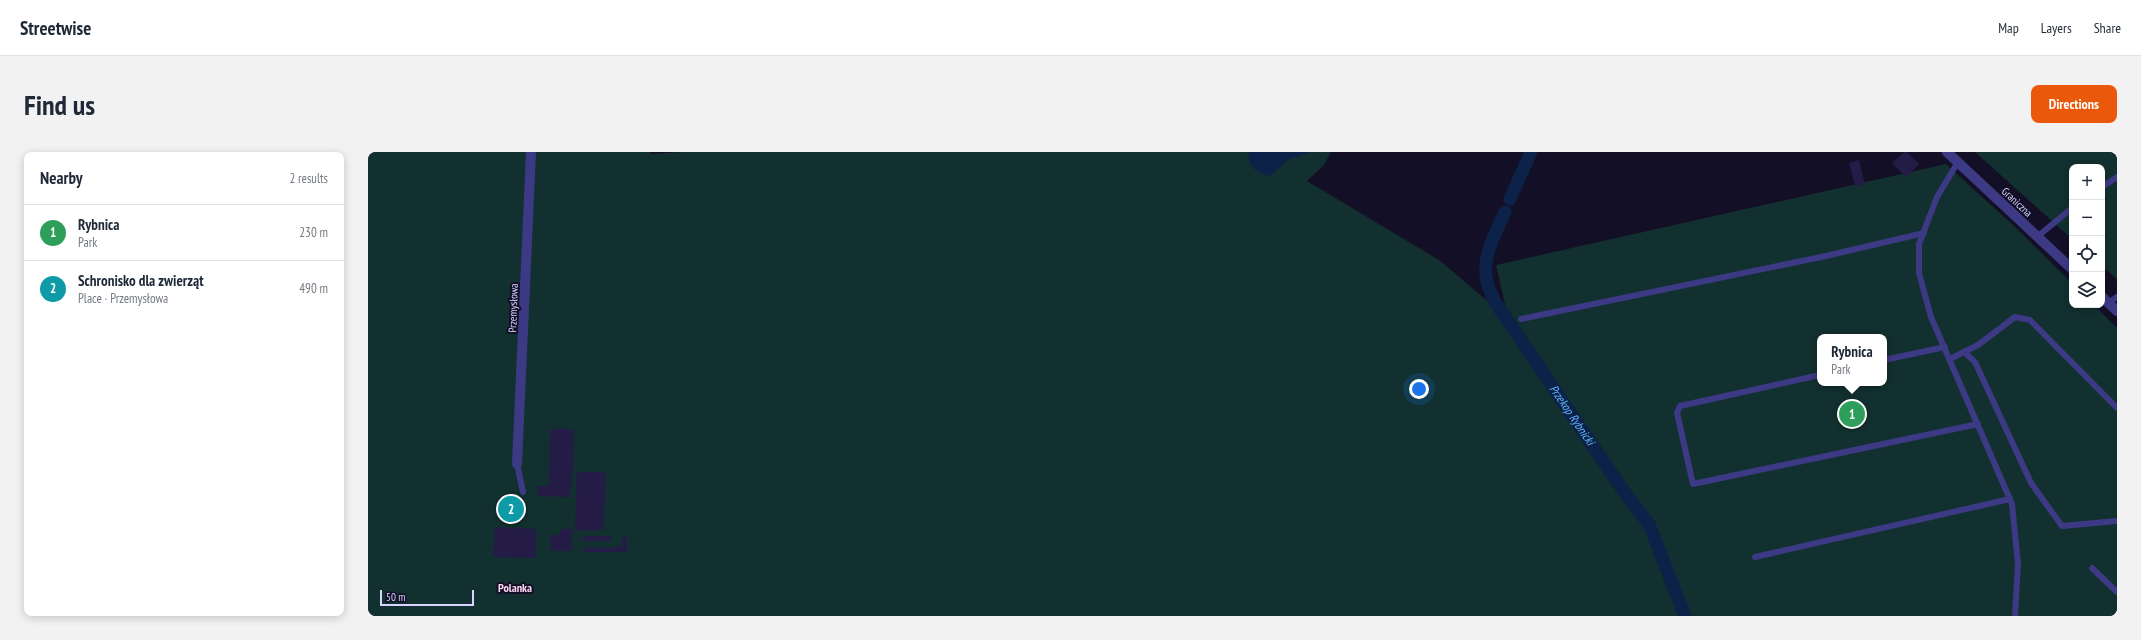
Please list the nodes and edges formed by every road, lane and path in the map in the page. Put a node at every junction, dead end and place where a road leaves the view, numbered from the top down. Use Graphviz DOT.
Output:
graph roads {
  1 [pos="531,152"];
  2 [pos="1947,152"];
  3 [pos="1958,162"];
  4 [pos="2117,177"];
  5 [pos="2105,185"];
  6 [pos="2069,210"];
  7 [pos="1924,233"];
  8 [pos="2037,237"];
  9 [pos="2069,266"];
  10 [pos="2117,297"];
  11 [pos="2105,300"];
  12 [pos="2117,311"];
  13 [pos="1522,319"];
  14 [pos="1944,347"];
  15 [pos="1964,352"];
  16 [pos="1887,359"];
  17 [pos="1950,359"];
  18 [pos="1817,376"];
  19 [pos="2117,408"];
  20 [pos="1978,424"];
  21 [pos="517,464"];
  22 [pos="523,492"];
  23 [pos="2010,499"];
  24 [pos="2117,521"];
  25 [pos="1755,557"];
  26 [pos="2092,568"];
  27 [pos="2117,592"];
  28 [pos="2015,616"];
  1 -- 21 [label="street, Przemysłowa"];
  2 -- 3 [label="street, Graniczna"];
  3 -- 7 [label="lane"];
  3 -- 8 [label="street, Graniczna"];
  4 -- 5 [label="lane"];
  6 -- 8 [label="lane"];
  7 -- 13 [label="lane"];
  7 -- 14 [label="lane"];
  8 -- 9 [label="street, Graniczna"];
  10 -- 11 [label="lane"];
  11 -- 12 [label="street"];
  14 -- 16 [label="lane"];
  14 -- 17 [label="lane"];
  15 -- 17 [label="lane"];
  15 -- 19 [label="lane"];
  15 -- 24 [label="lane"];
  17 -- 20 [label="lane"];
  18 -- 20 [label="lane"];
  20 -- 23 [label="lane"];
  21 -- 22 [label="lane"];
  23 -- 25 [label="lane"];
  23 -- 28 [label="lane"];
  26 -- 27 [label="lane"];
}
